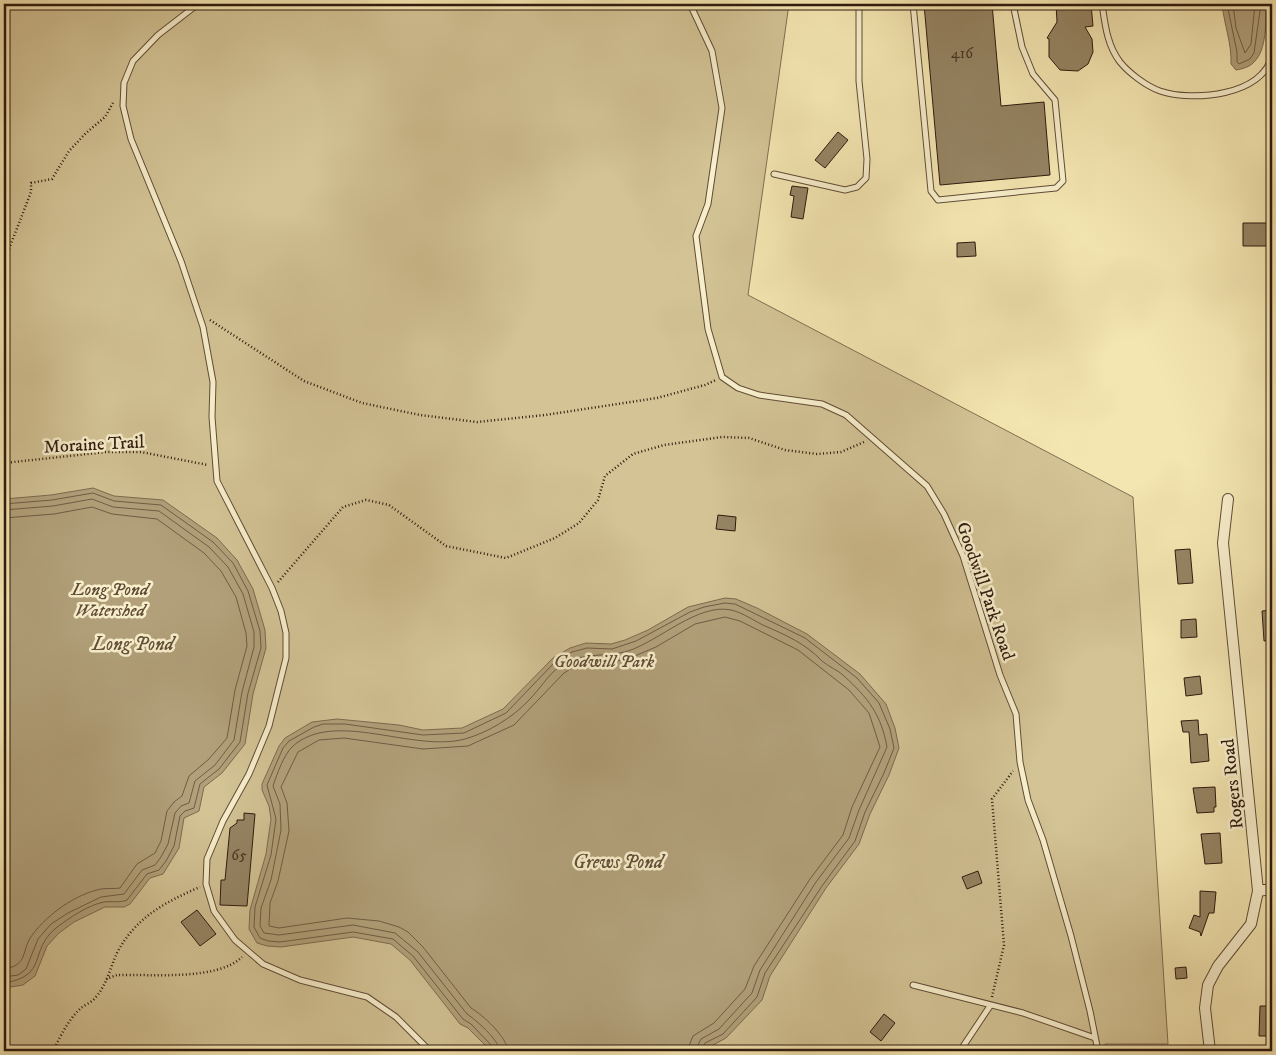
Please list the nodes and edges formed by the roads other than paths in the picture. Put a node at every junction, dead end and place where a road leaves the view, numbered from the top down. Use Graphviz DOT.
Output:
graph roads {
  1 [pos="198,4"];
  2 [pos="690,4"];
  3 [pos="859,4"];
  4 [pos="913,4"];
  5 [pos="1013,4"];
  6 [pos="1102,4"];
  7 [pos="1272,55"];
  8 [pos="1272,63"];
  9 [pos="774,174"];
  10 [pos="1228,499"];
  11 [pos="1272,889"];
  12 [pos="1258,891"];
  13 [pos="913,985"];
  14 [pos="990,1006"];
  15 [pos="1095,1038"];
  16 [pos="430,1051"];
  17 [pos="960,1051"];
  18 [pos="1098,1051"];
  19 [pos="1210,1051"];
  1 -- 16 [label="lane"];
  2 -- 15 [label="lane, Goodwill Park Road"];
  3 -- 9 [label="lane"];
  4 -- 5 [label="lane"];
  6 -- 8 [label="lane"];
  7 -- 8 [label="lane"];
  10 -- 12 [label="street, Rogers Road"];
  11 -- 12 [label="street"];
  12 -- 19 [label="street, Rogers Road"];
  13 -- 14 [label="lane"];
  14 -- 15 [label="lane"];
  14 -- 17 [label="lane"];
  15 -- 18 [label="lane, Goodwill Park Road"];
}
